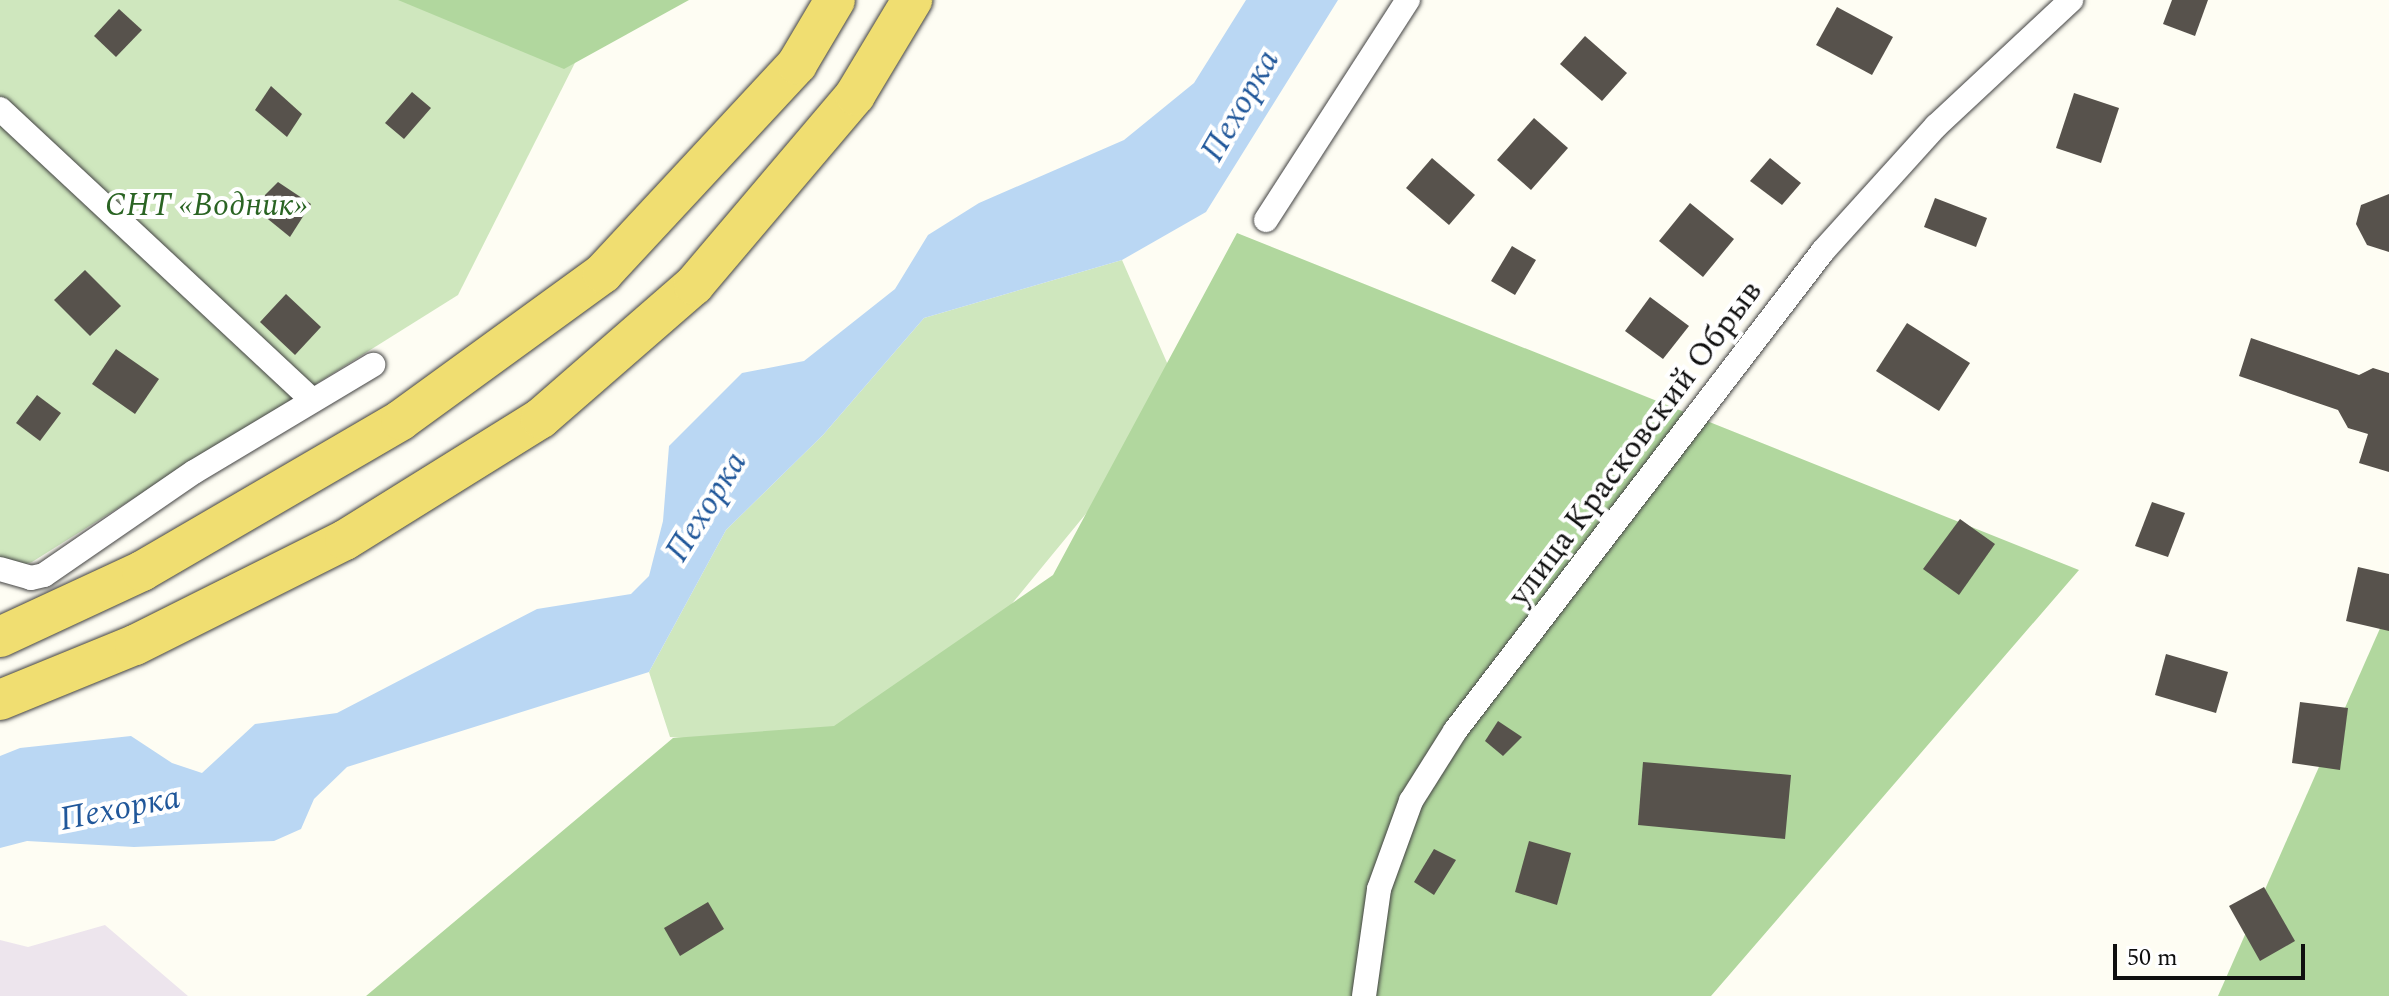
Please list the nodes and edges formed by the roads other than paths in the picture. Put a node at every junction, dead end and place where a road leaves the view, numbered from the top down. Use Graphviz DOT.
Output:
graph roads {
  1 [pos="835,0"];
  2 [pos="912,0"];
  3 [pos="1408,0"];
  4 [pos="2071,0"];
  5 [pos="0,109"];
  6 [pos="1266,220"];
  7 [pos="373,365"];
  8 [pos="311,399"];
  9 [pos="0,569"];
  10 [pos="0,637"];
  11 [pos="0,700"];
  12 [pos="1363,995"];
  1 -- 10 [label="main road"];
  2 -- 11 [label="main road"];
  3 -- 6 [label="street"];
  4 -- 12 [label="street, улица Красковский Обрыв"];
  5 -- 8 [label="street"];
  7 -- 8 [label="street"];
  8 -- 9 [label="street"];
}
